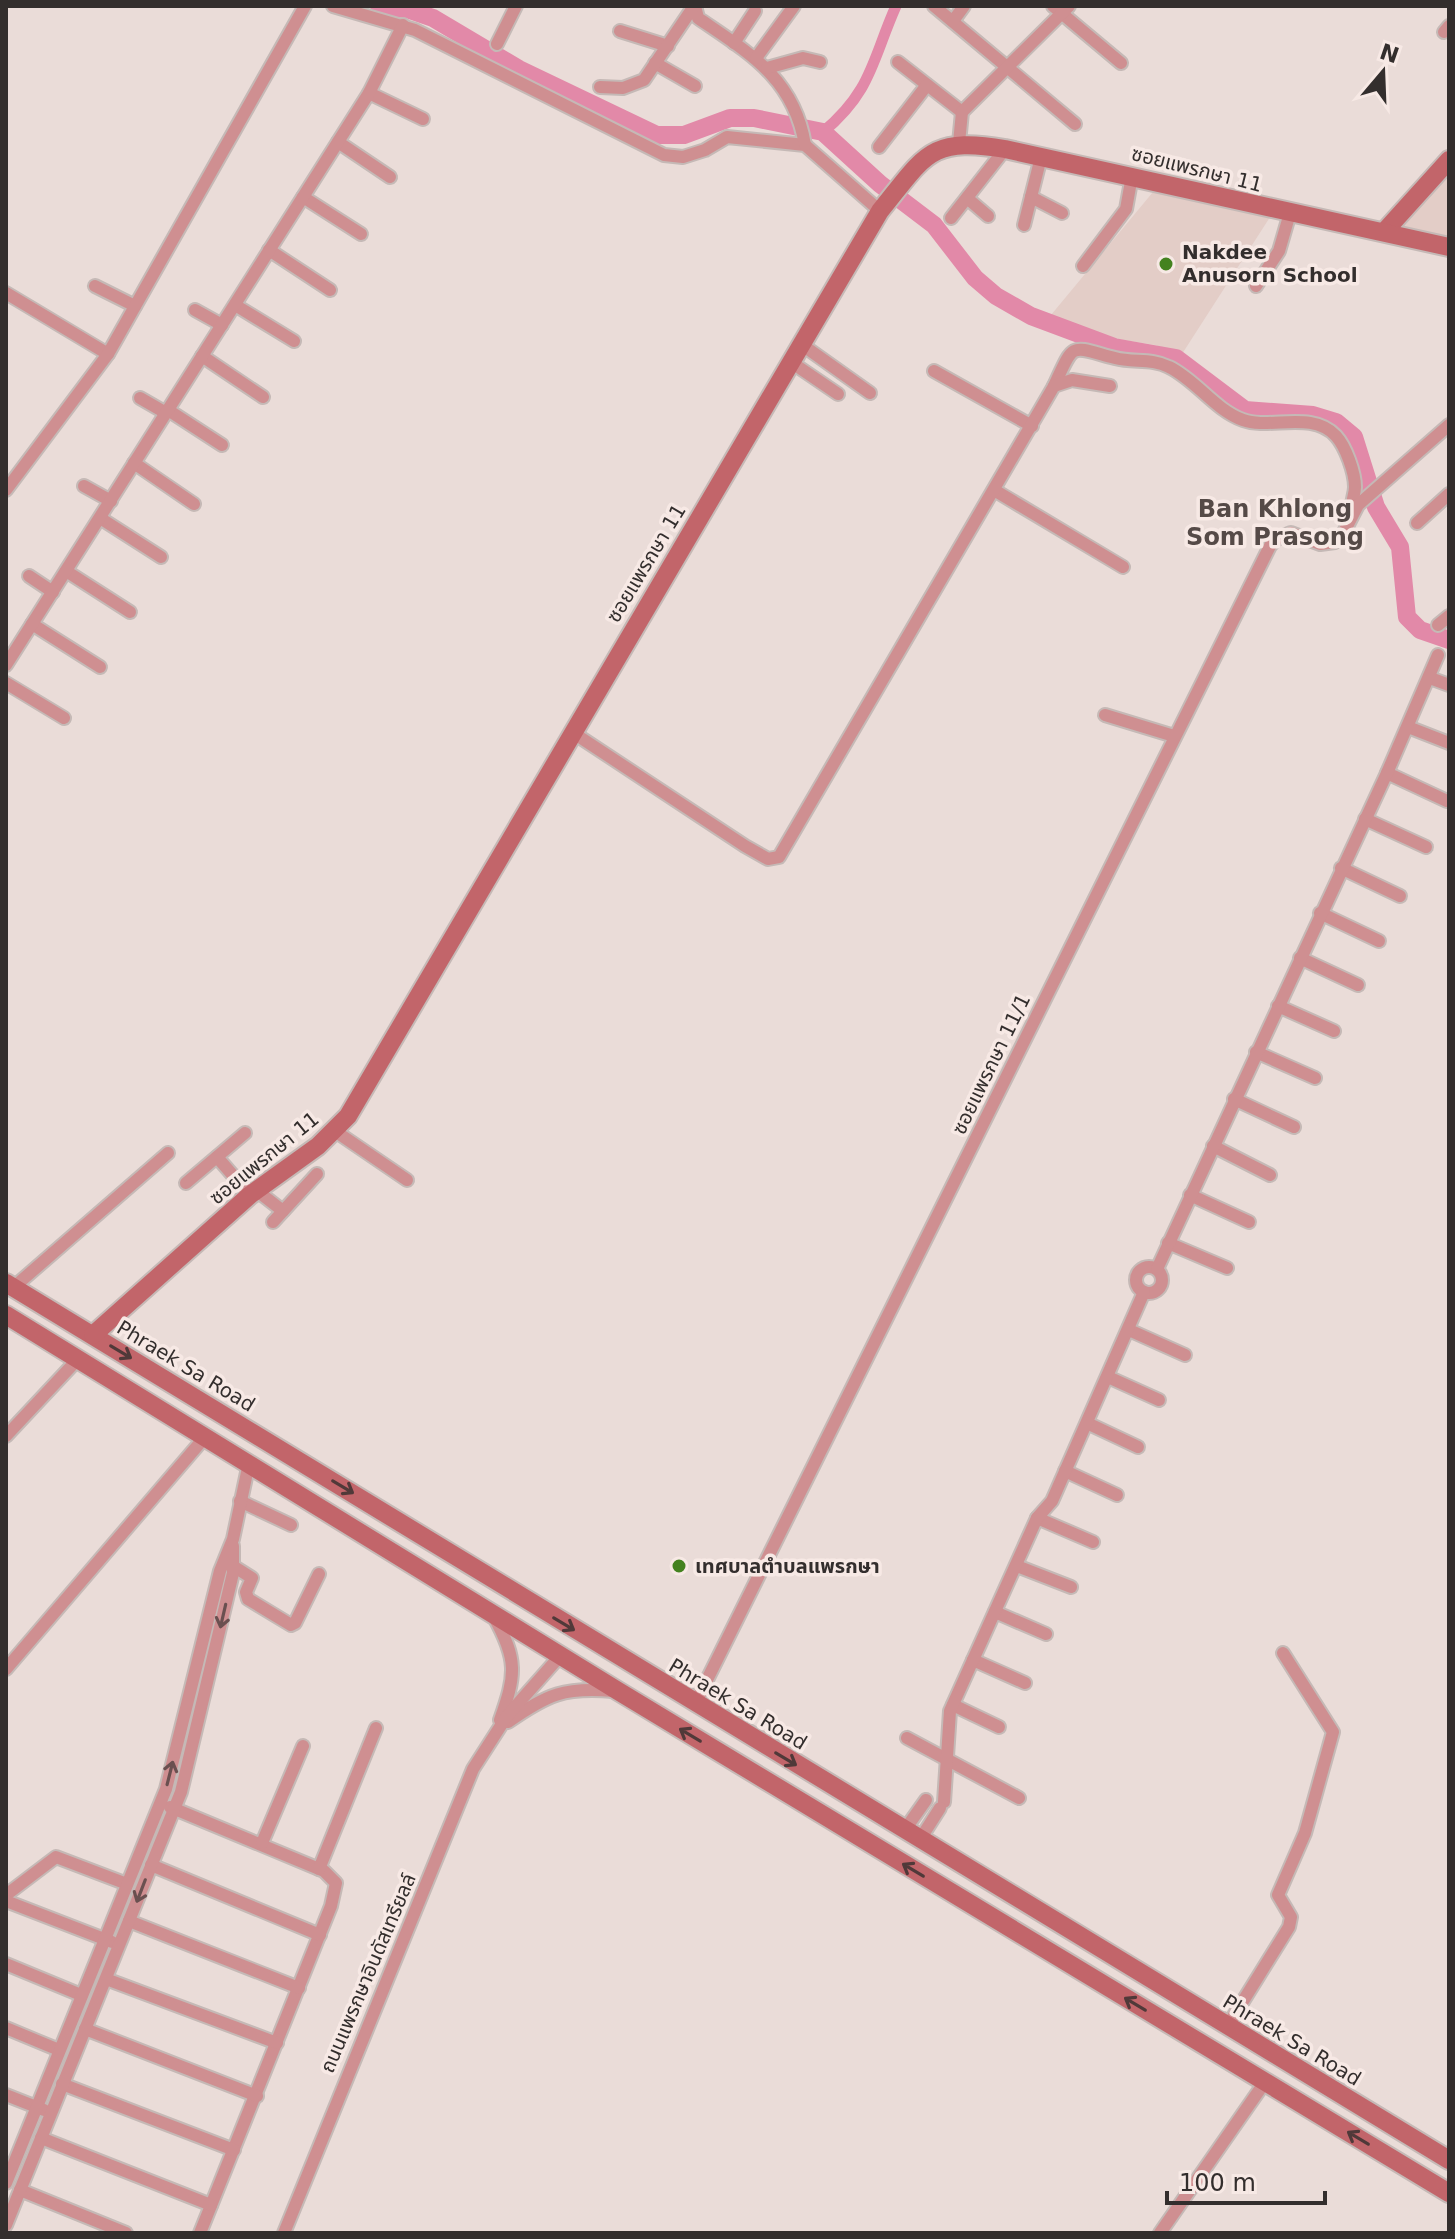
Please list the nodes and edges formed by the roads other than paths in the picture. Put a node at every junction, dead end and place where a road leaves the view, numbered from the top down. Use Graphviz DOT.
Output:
graph roads {
  1 [pos="305,6"];
  2 [pos="333,6"];
  3 [pos="516,6"];
  4 [pos="694,6"];
  5 [pos="794,6"];
  6 [pos="934,6"];
  7 [pos="964,6"];
  8 [pos="1061,9"];
  9 [pos="755,11"];
  10 [pos="953,21"];
  11 [pos="403,25"];
  12 [pos="620,31"];
  13 [pos="734,43"];
  14 [pos="497,44"];
  15 [pos="668,46"];
  16 [pos="756,58"];
  17 [pos="820,62"];
  18 [pos="898,62"];
  19 [pos="655,63"];
  20 [pos="1121,63"];
  21 [pos="1008,66"];
  22 [pos="767,68"];
  23 [pos="927,85"];
  24 [pos="695,86"];
  25 [pos="600,87"];
  26 [pos="369,93"];
  27 [pos="962,112"];
  28 [pos="423,119"];
  29 [pos="1075,124"];
  30 [pos="804,140"];
  31 [pos="338,142"];
  32 [pos="959,143"];
  33 [pos="879,147"];
  34 [pos="1005,149"];
  35 [pos="1041,157"];
  36 [pos="1449,160"];
  37 [pos="1132,176"];
  38 [pos="390,177"];
  39 [pos="303,197"];
  40 [pos="1031,197"];
  41 [pos="967,198"];
  42 [pos="883,207"];
  43 [pos="1062,213"];
  44 [pos="1290,213"];
  45 [pos="988,216"];
  46 [pos="951,218"];
  47 [pos="1024,225"];
  48 [pos="1384,232"];
  49 [pos="361,234"];
  50 [pos="1449,247"];
  51 [pos="269,250"];
  52 [pos="1083,266"];
  53 [pos="95,286"];
  54 [pos="1256,286"];
  55 [pos="330,290"];
  56 [pos="6,293"];
  57 [pos="235,305"];
  58 [pos="135,306"];
  59 [pos="195,310"];
  60 [pos="222,325"];
  61 [pos="294,341"];
  62 [pos="801,344"];
  63 [pos="108,354"];
  64 [pos="202,356"];
  65 [pos="791,362"];
  66 [pos="934,371"];
  67 [pos="1054,386"];
  68 [pos="1110,386"];
  69 [pos="870,393"];
  70 [pos="838,394"];
  71 [pos="263,397"];
  72 [pos="140,398"];
  73 [pos="167,412"];
  74 [pos="1449,425"];
  75 [pos="1032,426"];
  76 [pos="222,445"];
  77 [pos="134,463"];
  78 [pos="84,486"];
  79 [pos="6,490"];
  80 [pos="994,490"];
  81 [pos="1449,494"];
  82 [pos="111,501"];
  83 [pos="194,504"];
  84 [pos="1356,508"];
  85 [pos="100,518"];
  86 [pos="1417,523"];
  87 [pos="161,557"];
  88 [pos="1123,567"];
  89 [pos="66,571"];
  90 [pos="29,576"];
  91 [pos="53,592"];
  92 [pos="130,612"];
  93 [pos="32,624"];
  94 [pos="1438,655"];
  95 [pos="6,665"];
  96 [pos="100,667"];
  97 [pos="1430,678"];
  98 [pos="6,683"];
  99 [pos="1449,685"];
  100 [pos="1105,715"];
  101 [pos="64,718"];
  102 [pos="1408,727"];
  103 [pos="572,732"];
  104 [pos="1174,736"];
  105 [pos="1449,743"];
  106 [pos="1387,773"];
  107 [pos="1447,801"];
  108 [pos="1365,819"];
  109 [pos="1426,847"];
  110 [pos="1341,868"];
  111 [pos="1400,896"];
  112 [pos="1320,913"];
  113 [pos="1379,941"];
  114 [pos="1300,958"];
  115 [pos="1358,985"];
  116 [pos="1278,1006"];
  117 [pos="1334,1031"];
  118 [pos="1256,1052"];
  119 [pos="1315,1078"];
  120 [pos="1234,1099"];
  121 [pos="1294,1127"];
  122 [pos="335,1131"];
  123 [pos="245,1133"];
  124 [pos="1213,1146"];
  125 [pos="168,1153"];
  126 [pos="217,1157"];
  127 [pos="317,1174"];
  128 [pos="1270,1175"];
  129 [pos="407,1180"];
  130 [pos="186,1183"];
  131 [pos="253,1193"];
  132 [pos="1190,1195"];
  133 [pos="283,1211"];
  134 [pos="273,1222"];
  135 [pos="1249,1222"];
  136 [pos="1168,1243"];
  137 [pos="1227,1268"];
  138 [pos="1157,1269"];
  139 [pos="10,1285"];
  140 [pos="1144,1292"];
  141 [pos="6,1315"];
  142 [pos="1129,1330"];
  143 [pos="93,1335"];
  144 [pos="1185,1355"];
  145 [pos="78,1359"];
  146 [pos="1108,1377"];
  147 [pos="1159,1400"];
  148 [pos="1087,1423"];
  149 [pos="6,1436"];
  150 [pos="205,1437"];
  151 [pos="1138,1447"];
  152 [pos="249,1463"];
  153 [pos="1065,1471"];
  154 [pos="1117,1495"];
  155 [pos="240,1501"];
  156 [pos="1037,1518"];
  157 [pos="291,1525"];
  158 [pos="233,1539"];
  159 [pos="1093,1542"];
  160 [pos="233,1566"];
  161 [pos="1017,1566"];
  162 [pos="319,1574"];
  163 [pos="1071,1587"];
  164 [pos="995,1612"];
  165 [pos="492,1613"];
  166 [pos="1046,1634"];
  167 [pos="1283,1653"];
  168 [pos="560,1656"];
  169 [pos="973,1660"];
  170 [pos="6,1669"];
  171 [pos="1025,1683"];
  172 [pos="190,1690"];
  173 [pos="618,1691"];
  174 [pos="204,1694"];
  175 [pos="695,1704"];
  176 [pos="953,1705"];
  177 [pos="999,1727"];
  178 [pos="376,1728"];
  179 [pos="496,1731"];
  180 [pos="907,1738"];
  181 [pos="303,1746"];
  182 [pos="947,1761"];
  183 [pos="944,1787"];
  184 [pos="1019,1798"];
  185 [pos="160,1803"];
  186 [pos="174,1809"];
  187 [pos="911,1836"];
  188 [pos="262,1843"];
  189 [pos="151,1865"];
  190 [pos="319,1869"];
  191 [pos="127,1884"];
  192 [pos="6,1895"];
  193 [pos="6,1901"];
  194 [pos="129,1921"];
  195 [pos="320,1935"];
  196 [pos="105,1939"];
  197 [pos="119,1945"];
  198 [pos="1113,1958"];
  199 [pos="6,1964"];
  200 [pos="106,1979"];
  201 [pos="1099,1983"];
  202 [pos="299,1988"];
  203 [pos="81,1995"];
  204 [pos="1227,2027"];
  205 [pos="6,2028"];
  206 [pos="85,2029"];
  207 [pos="277,2043"];
  208 [pos="59,2050"];
  209 [pos="1265,2082"];
  210 [pos="62,2084"];
  211 [pos="6,2095"];
  212 [pos="257,2096"];
  213 [pos="38,2108"];
  214 [pos="51,2113"];
  215 [pos="41,2138"];
  216 [pos="234,2150"];
  217 [pos="1448,2157"];
  218 [pos="10,2162"];
  219 [pos="6,2183"];
  220 [pos="20,2190"];
  221 [pos="1449,2193"];
  222 [pos="211,2205"];
  223 [pos="6,2225"];
  224 [pos="126,2233"];
  225 [pos="200,2233"];
  226 [pos="284,2233"];
  227 [pos="1160,2233"];
  1 -- 58 [label="street"];
  2 -- 11 [label="street"];
  3 -- 14 [label="street"];
  4 -- 13 [label="street"];
  4 -- 15 [label="street"];
  5 -- 16 [label="street"];
  6 -- 10 [label="street"];
  7 -- 10 [label="street"];
  8 -- 20 [label="street"];
  8 -- 21 [label="street"];
  9 -- 13 [label="street"];
  10 -- 21 [label="street"];
  11 -- 26 [label="street"];
  11 -- 30 [label="street"];
  12 -- 15 [label="street"];
  13 -- 16 [label="street"];
  15 -- 19 [label="street"];
  16 -- 22 [label="street"];
  17 -- 22 [label="street"];
  18 -- 23 [label="street"];
  19 -- 24 [label="street"];
  19 -- 25 [label="street"];
  21 -- 27 [label="street"];
  21 -- 29 [label="street"];
  22 -- 30 [label="street"];
  23 -- 27 [label="street"];
  23 -- 33 [label="street"];
  26 -- 28 [label="street"];
  26 -- 31 [label="street"];
  27 -- 32 [label="street"];
  30 -- 42 [label="street"];
  31 -- 38 [label="street"];
  31 -- 39 [label="street"];
  32 -- 34 [label="main road, ซอยแพรกษา 11"];
  32 -- 42 [label="main road, ซอยแพรกษา 11"];
  34 -- 35 [label="main road, ซอยแพรกษา 11"];
  34 -- 41 [label="street"];
  35 -- 37 [label="main road, ซอยแพรกษา 11"];
  35 -- 40 [label="street"];
  36 -- 48 [label="main road"];
  37 -- 44 [label="main road, ซอยแพรกษา 11"];
  37 -- 52 [label="street"];
  39 -- 49 [label="street"];
  39 -- 51 [label="street"];
  40 -- 43 [label="street"];
  40 -- 47 [label="street"];
  41 -- 45 [label="street"];
  41 -- 46 [label="street"];
  42 -- 62 [label="main road, ซอยแพรกษา 11"];
  44 -- 48 [label="main road, ซอยแพรกษา 11"];
  44 -- 54 [label="street"];
  48 -- 50 [label="main road, ซอยแพรกษา 11"];
  51 -- 55 [label="street"];
  51 -- 57 [label="street"];
  53 -- 58 [label="street"];
  56 -- 63 [label="street"];
  57 -- 60 [label="street"];
  57 -- 61 [label="street"];
  58 -- 63 [label="street"];
  59 -- 60 [label="street"];
  60 -- 64 [label="street"];
  62 -- 65 [label="main road, ซอยแพรกษา 11"];
  62 -- 69 [label="street"];
  63 -- 79 [label="street"];
  64 -- 71 [label="street"];
  64 -- 73 [label="street"];
  65 -- 70 [label="street"];
  65 -- 103 [label="main road, ซอยแพรกษา 11"];
  66 -- 75 [label="street"];
  67 -- 68 [label="street"];
  67 -- 75 [label="street"];
  67 -- 84 [label="street"];
  72 -- 73 [label="street"];
  73 -- 76 [label="street"];
  73 -- 77 [label="street"];
  74 -- 84 [label="street"];
  75 -- 80 [label="street"];
  77 -- 82 [label="street"];
  77 -- 83 [label="street"];
  78 -- 82 [label="street"];
  80 -- 88 [label="street"];
  80 -- 103 [label="street"];
  81 -- 86 [label="street"];
  82 -- 85 [label="street"];
  84 -- 104 [label="street, ซอยแพรกษา 11/1"];
  85 -- 87 [label="street"];
  85 -- 89 [label="street"];
  89 -- 91 [label="street"];
  89 -- 92 [label="street"];
  90 -- 91 [label="street"];
  91 -- 93 [label="street"];
  93 -- 95 [label="street"];
  93 -- 96 [label="street"];
  94 -- 97 [label="street"];
  97 -- 99 [label="street"];
  97 -- 102 [label="street"];
  98 -- 101 [label="street"];
  100 -- 104 [label="street"];
  102 -- 105 [label="street"];
  102 -- 106 [label="street"];
  103 -- 122 [label="main road, ซอยแพรกษา 11"];
  104 -- 175 [label="street, ซอยแพรกษา 11/1"];
  106 -- 107 [label="street"];
  106 -- 108 [label="street"];
  108 -- 109 [label="street"];
  108 -- 110 [label="street"];
  110 -- 111 [label="street"];
  110 -- 112 [label="street"];
  112 -- 113 [label="street"];
  112 -- 114 [label="street"];
  114 -- 115 [label="street"];
  114 -- 116 [label="street"];
  116 -- 117 [label="street"];
  116 -- 118 [label="street"];
  118 -- 119 [label="street"];
  118 -- 120 [label="street"];
  120 -- 121 [label="street"];
  120 -- 124 [label="street"];
  122 -- 129 [label="street"];
  122 -- 131 [label="main road, ซอยแพรกษา 11"];
  123 -- 126 [label="street"];
  124 -- 128 [label="street"];
  124 -- 132 [label="street"];
  125 -- 139 [label="street"];
  126 -- 130 [label="street"];
  126 -- 131 [label="street"];
  127 -- 133 [label="street"];
  131 -- 133 [label="street"];
  131 -- 143 [label="main road, ซอยแพรกษา 11"];
  132 -- 135 [label="street"];
  132 -- 136 [label="street"];
  133 -- 134 [label="street"];
  136 -- 137 [label="street"];
  136 -- 138 [label="street"];
  138 -- 140 [label="street"];
  138 -- 140 [label="street"];
  139 -- 143 [label="main road, Phraek Sa Road"];
  140 -- 142 [label="street"];
  141 -- 145 [label="main road"];
  142 -- 144 [label="street"];
  142 -- 146 [label="street"];
  143 -- 175 [label="main road, Phraek Sa Road, one-way"];
  145 -- 149 [label="street"];
  145 -- 150 [label="main road"];
  146 -- 147 [label="street"];
  146 -- 148 [label="street"];
  148 -- 151 [label="street"];
  148 -- 153 [label="street"];
  150 -- 152 [label="main road"];
  150 -- 170 [label="street"];
  152 -- 155 [label="street"];
  152 -- 165 [label="main road"];
  153 -- 154 [label="street"];
  153 -- 156 [label="street"];
  155 -- 157 [label="street"];
  155 -- 158 [label="street"];
  156 -- 159 [label="street"];
  156 -- 161 [label="street"];
  158 -- 160 [label="street"];
  158 -- 172 [label="street"];
  160 -- 162 [label="street"];
  160 -- 174 [label="street, one-way"];
  161 -- 163 [label="street"];
  161 -- 164 [label="street"];
  164 -- 166 [label="street"];
  164 -- 169 [label="street"];
  165 -- 168 [label="main road"];
  165 -- 179 [label="street, ถนนแพรกษาอินดัสเทรียลล์"];
  167 -- 204 [label="street"];
  168 -- 173 [label="main road"];
  168 -- 179 [label="street, ถนนแพรกษาอินดัสเทรียลล์"];
  169 -- 171 [label="street"];
  169 -- 176 [label="street"];
  172 -- 174 [label="street"];
  185 -- 172 [label="street, one-way"];
  173 -- 179 [label="street, ถนนแพรกษาอินดัสเทรียลล์"];
  201 -- 173 [label="main road, one-way"];
  174 -- 186 [label="street"];
  175 -- 187 [label="main road, Phraek Sa Road, one-way"];
  176 -- 177 [label="street"];
  176 -- 182 [label="street"];
  178 -- 190 [label="street"];
  179 -- 226 [label="street, ถนนแพรกษาอินดัสเทรียลล์"];
  180 -- 182 [label="street"];
  181 -- 188 [label="street"];
  182 -- 183 [label="street"];
  182 -- 184 [label="street"];
  183 -- 187 [label="street"];
  183 -- 187 [label="street"];
  185 -- 186 [label="street"];
  185 -- 191 [label="street"];
  186 -- 188 [label="street"];
  186 -- 189 [label="street"];
  187 -- 198 [label="main road, Phraek Sa Road"];
  188 -- 190 [label="street"];
  189 -- 194 [label="street, one-way"];
  189 -- 195 [label="street"];
  190 -- 195 [label="street"];
  191 -- 192 [label="street"];
  191 -- 196 [label="street"];
  193 -- 196 [label="street"];
  194 -- 197 [label="street"];
  194 -- 202 [label="street"];
  195 -- 202 [label="street"];
  196 -- 197 [label="street"];
  196 -- 203 [label="street"];
  197 -- 200 [label="street"];
  198 -- 201 [label="main road"];
  198 -- 204 [label="main road, Phraek Sa Road"];
  199 -- 203 [label="street"];
  200 -- 206 [label="street"];
  200 -- 207 [label="street"];
  209 -- 201 [label="main road, one-way"];
  202 -- 207 [label="street"];
  203 -- 208 [label="street"];
  204 -- 217 [label="main road, Phraek Sa Road"];
  205 -- 208 [label="street"];
  206 -- 210 [label="street"];
  206 -- 212 [label="street"];
  207 -- 212 [label="street"];
  208 -- 213 [label="street"];
  221 -- 209 [label="main road, one-way"];
  209 -- 227 [label="street"];
  210 -- 214 [label="street"];
  210 -- 216 [label="street"];
  211 -- 213 [label="street"];
  212 -- 216 [label="street"];
  213 -- 214 [label="street"];
  213 -- 218 [label="street"];
  214 -- 215 [label="street"];
  215 -- 220 [label="street"];
  215 -- 222 [label="street"];
  216 -- 222 [label="street"];
  218 -- 219 [label="street"];
  220 -- 223 [label="street"];
  220 -- 224 [label="street"];
  222 -- 225 [label="street"];
}
